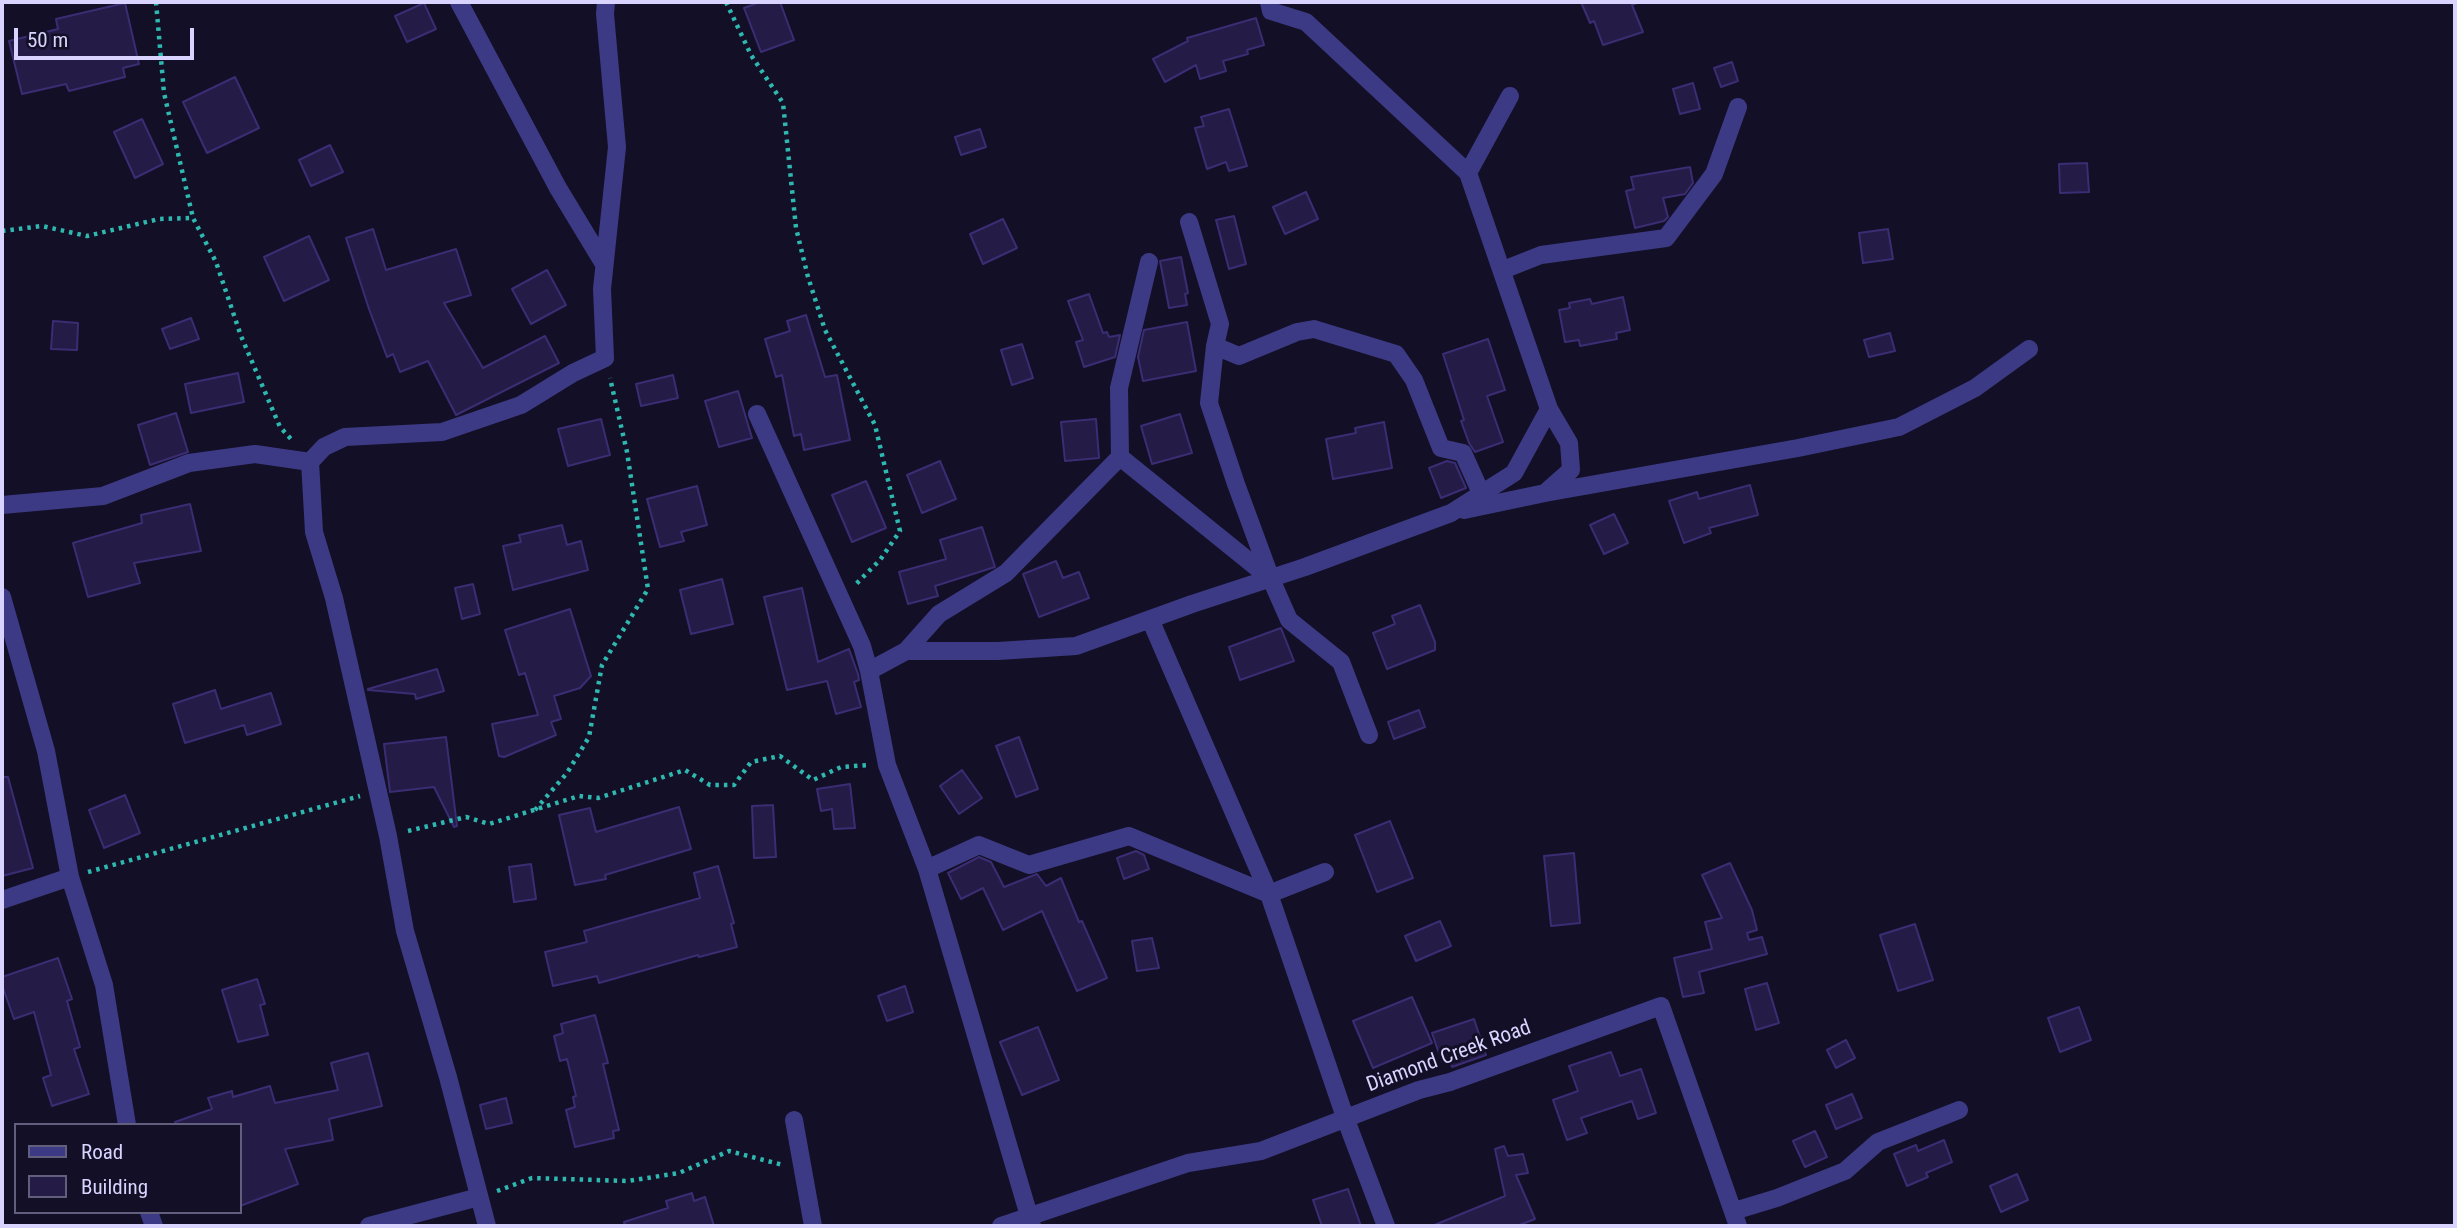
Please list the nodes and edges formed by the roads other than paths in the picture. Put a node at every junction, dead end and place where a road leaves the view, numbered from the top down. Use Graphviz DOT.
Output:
graph roads {
  1 [pos="459,2"];
  2 [pos="606,2"];
  3 [pos="1269,2"];
  4 [pos="1510,96"];
  5 [pos="1738,107"];
  6 [pos="1468,173"];
  7 [pos="1189,222"];
  8 [pos="1149,262"];
  9 [pos="604,264"];
  10 [pos="1503,270"];
  11 [pos="1214,346"];
  12 [pos="2029,349"];
  13 [pos="1549,409"];
  14 [pos="757,414"];
  15 [pos="1120,457"];
  16 [pos="310,462"];
  17 [pos="1545,493"];
  18 [pos="1481,494"];
  19 [pos="2,505"];
  20 [pos="1451,513"];
  21 [pos="1271,579"];
  22 [pos="2,597"];
  23 [pos="1150,618"];
  24 [pos="906,652"];
  25 [pos="869,671"];
  26 [pos="1369,735"];
  27 [pos="927,869"];
  28 [pos="1325,872"];
  29 [pos="69,877"];
  30 [pos="1269,894"];
  31 [pos="2,900"];
  32 [pos="1959,1110"];
  33 [pos="794,1120"];
  34 [pos="1346,1120"];
  35 [pos="127,1123"];
  36 [pos="479,1197"];
  37 [pos="1736,1219"];
  38 [pos="1031,1222"];
  39 [pos="369,1226"];
  40 [pos="487,1226"];
  41 [pos="813,1226"];
  42 [pos="1001,1226"];
  43 [pos="1386,1226"];
  1 -- 9 [label="street"];
  2 -- 9 [label="street"];
  3 -- 6 [label="street"];
  4 -- 6 [label="street"];
  5 -- 10 [label="street"];
  6 -- 10 [label="street"];
  7 -- 11 [label="street"];
  8 -- 15 [label="street"];
  9 -- 16 [label="street"];
  10 -- 13 [label="street"];
  11 -- 18 [label="street"];
  11 -- 21 [label="street"];
  12 -- 17 [label="street"];
  13 -- 17 [label="street"];
  13 -- 18 [label="street"];
  14 -- 25 [label="street"];
  15 -- 21 [label="street"];
  15 -- 24 [label="street"];
  16 -- 19 [label="street"];
  16 -- 36 [label="street"];
  17 -- 20 [label="street"];
  18 -- 20 [label="street"];
  20 -- 21 [label="street"];
  21 -- 23 [label="street"];
  21 -- 26 [label="street"];
  22 -- 29 [label="street"];
  23 -- 24 [label="street"];
  23 -- 30 [label="street"];
  24 -- 25 [label="street"];
  25 -- 27 [label="street"];
  27 -- 30 [label="street"];
  27 -- 38 [label="street"];
  28 -- 30 [label="street"];
  29 -- 31 [label="street"];
  29 -- 35 [label="street"];
  30 -- 34 [label="street"];
  32 -- 37 [label="street"];
  33 -- 41 [label="street"];
  34 -- 37 [label="street, Diamond Creek Road"];
  34 -- 38 [label="street, Diamond Creek Road"];
  34 -- 43 [label="street"];
  36 -- 39 [label="street"];
  36 -- 40 [label="street"];
  38 -- 42 [label="street, Diamond Creek Road"];
}
